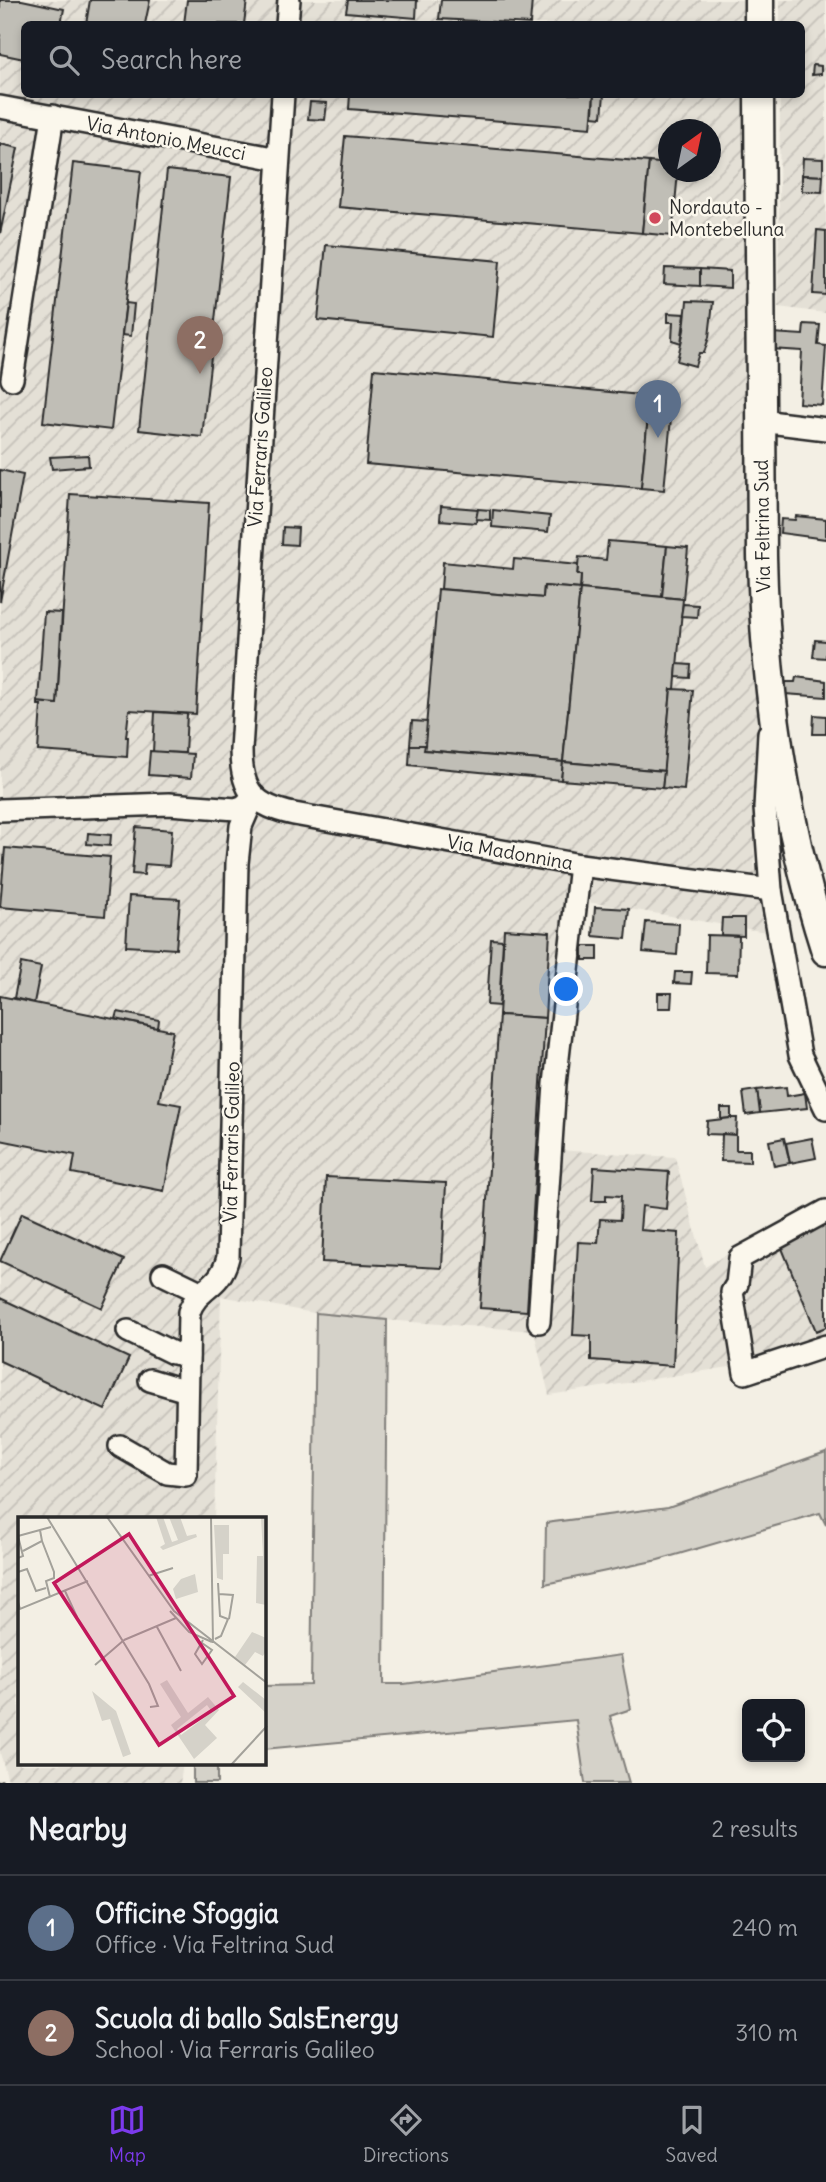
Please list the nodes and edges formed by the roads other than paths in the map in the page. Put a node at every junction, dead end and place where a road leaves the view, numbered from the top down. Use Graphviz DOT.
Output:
graph roads {
  1 [pos="289,0"];
  2 [pos="759,0"];
  3 [pos="287,21"];
  4 [pos="759,21"];
  5 [pos="283,98"];
  6 [pos="759,98"];
  7 [pos="0,107"];
  8 [pos="53,117"];
  9 [pos="278,159"];
  10 [pos="12,379"];
  11 [pos="761,421"];
  12 [pos="826,429"];
  13 [pos="772,706"];
  14 [pos="254,796"];
  15 [pos="0,810"];
  16 [pos="580,865"];
  17 [pos="771,890"];
  18 [pos="826,951"];
  19 [pos="826,1109"];
  20 [pos="826,1211"];
  21 [pos="163,1274"];
  22 [pos="202,1293"];
  23 [pos="539,1322"];
  24 [pos="128,1331"];
  25 [pos="826,1346"];
  26 [pos="188,1356"];
  27 [pos="150,1380"];
  28 [pos="187,1391"];
  29 [pos="120,1446"];
  1 -- 3 [label="street"];
  2 -- 4 [label="main road"];
  5 -- 9 [label="street, Via Ferraris Galileo"];
  6 -- 11 [label="main road, Via Feltrina Sud"];
  7 -- 8 [label="street, Via Antonio Meucci"];
  8 -- 9 [label="street, Via Antonio Meucci"];
  8 -- 10 [label="street"];
  9 -- 14 [label="street, Via Ferraris Galileo"];
  11 -- 12 [label="street"];
  11 -- 13 [label="main road, Via Feltrina Sud"];
  13 -- 17 [label="street"];
  13 -- 18 [label="main road, Via Feltrina Sud"];
  14 -- 15 [label="street"];
  14 -- 16 [label="street, Via Madonnina"];
  14 -- 22 [label="street, Via Ferraris Galileo"];
  16 -- 17 [label="street, Via Madonnina"];
  16 -- 23 [label="street"];
  17 -- 19 [label="street"];
  20 -- 25 [label="street"];
  21 -- 22 [label="street"];
  22 -- 26 [label="street, Via Ferraris Galileo"];
  24 -- 26 [label="street"];
  26 -- 28 [label="street, Via Ferraris Galileo"];
  27 -- 28 [label="street"];
  28 -- 29 [label="street, Via Ferraris Galileo"];
}
